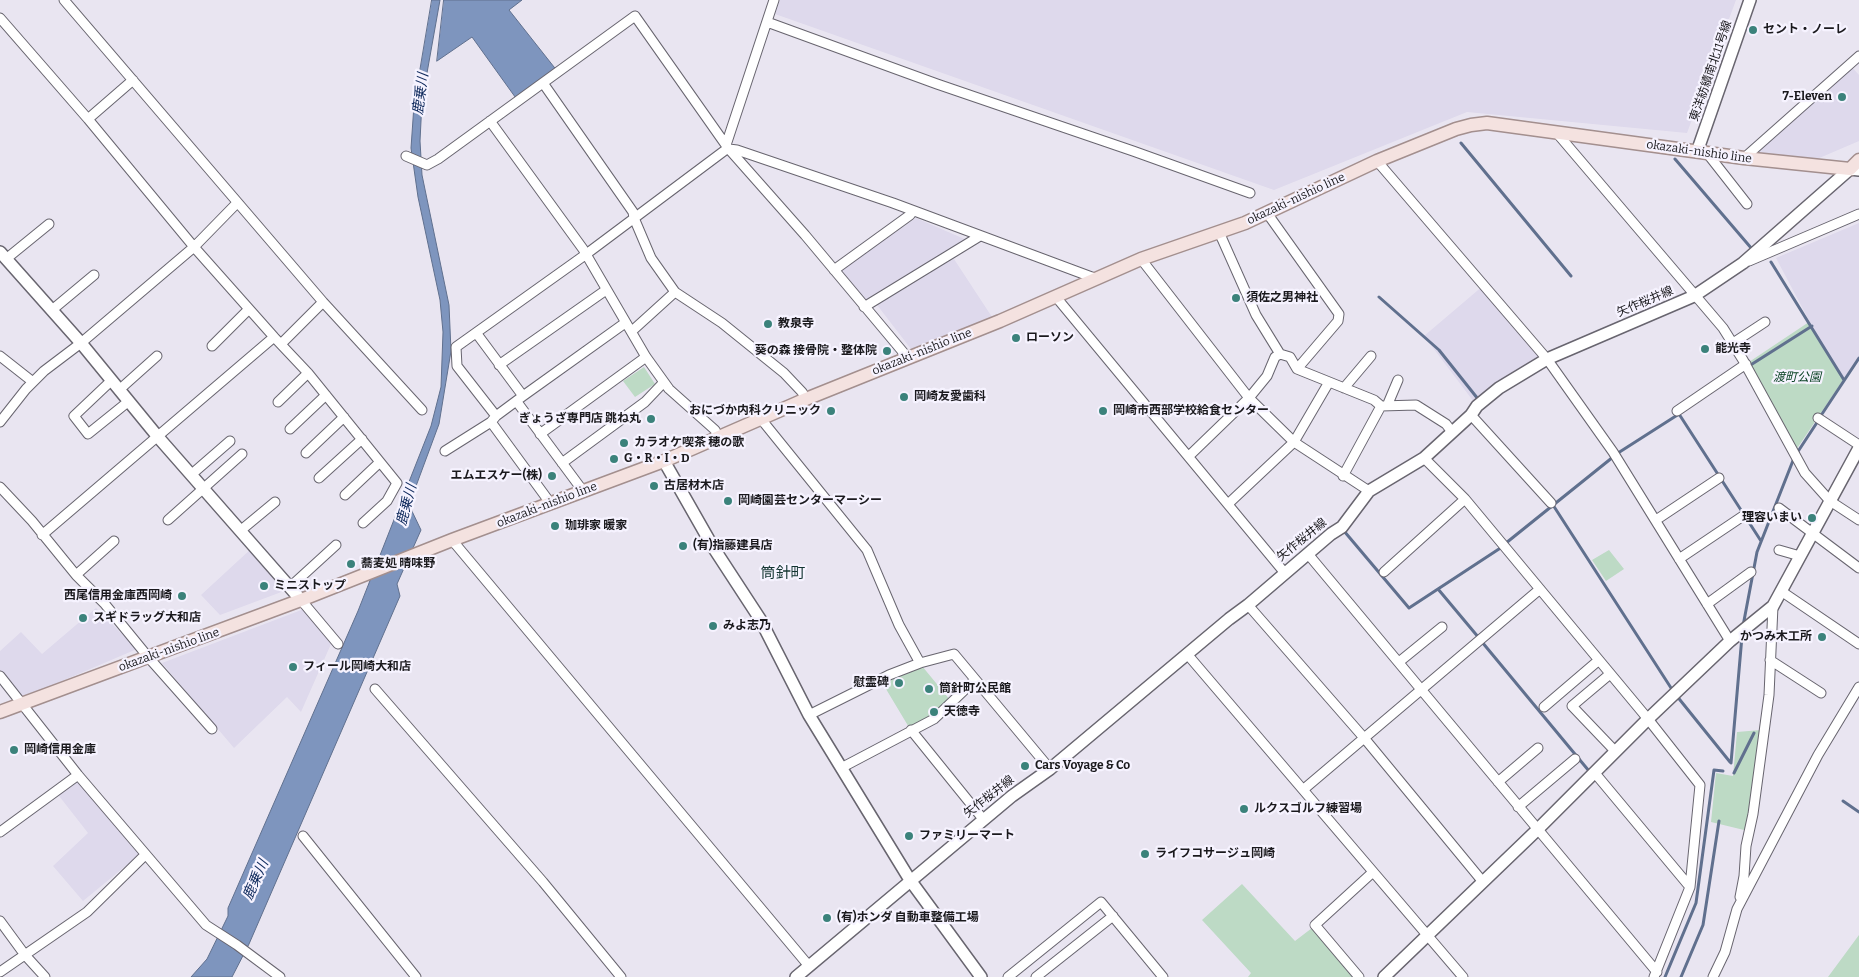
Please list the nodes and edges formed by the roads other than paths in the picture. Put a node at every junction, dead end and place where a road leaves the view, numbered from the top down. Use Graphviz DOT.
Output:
graph roads {
  1 [pos="64,0"];
  2 [pos="774,0"];
  3 [pos="1750,0"];
  4 [pos="0,18"];
  5 [pos="767,22"];
  6 [pos="1859,56"];
  7 [pos="133,80"];
  8 [pos="543,83"];
  9 [pos="88,119"];
  10 [pos="490,121"];
  11 [pos="1556,132"];
  12 [pos="728,148"];
  13 [pos="1702,153"];
  14 [pos="406,156"];
  15 [pos="1744,158"];
  16 [pos="1859,160"];
  17 [pos="1378,161"];
  18 [pos="1854,170"];
  19 [pos="1250,193"];
  20 [pos="237,203"];
  21 [pos="1747,204"];
  22 [pos="913,211"];
  23 [pos="1267,213"];
  24 [pos="1859,214"];
  25 [pos="634,218"];
  26 [pos="49,224"];
  27 [pos="1219,232"];
  28 [pos="980,236"];
  29 [pos="194,247"];
  30 [pos="3,255"];
  31 [pos="585,255"];
  32 [pos="1141,259"];
  33 [pos="1743,263"];
  34 [pos="834,270"];
  35 [pos="94,275"];
  36 [pos="1097,279"];
  37 [pos="606,290"];
  38 [pos="675,292"];
  39 [pos="1694,296"];
  40 [pos="1056,297"];
  41 [pos="323,302"];
  42 [pos="864,307"];
  43 [pos="249,309"];
  44 [pos="52,310"];
  45 [pos="1765,322"];
  46 [pos="625,323"];
  47 [pos="632,330"];
  48 [pos="477,334"];
  49 [pos="277,340"];
  50 [pos="81,343"];
  51 [pos="1733,343"];
  52 [pos="212,346"];
  53 [pos="1280,354"];
  54 [pos="0,356"];
  55 [pos="157,356"];
  56 [pos="1371,356"];
  57 [pos="646,357"];
  58 [pos="908,358"];
  59 [pos="1547,359"];
  60 [pos="1746,364"];
  61 [pos="499,366"];
  62 [pos="1297,369"];
  63 [pos="308,373"];
  64 [pos="112,380"];
  65 [pos="1398,380"];
  66 [pos="32,382"];
  67 [pos="664,382"];
  68 [pos="1329,382"];
  69 [pos="1344,388"];
  70 [pos="119,390"];
  71 [pos="326,395"];
  72 [pos="1249,398"];
  73 [pos="520,399"];
  74 [pos="806,399"];
  75 [pos="129,402"];
  76 [pos="278,402"];
  77 [pos="1384,406"];
  78 [pos="422,410"];
  79 [pos="1677,411"];
  80 [pos="1471,415"];
  81 [pos="344,417"];
  82 [pos="1818,418"];
  83 [pos="494,419"];
  84 [pos="761,419"];
  85 [pos="0,422"];
  86 [pos="290,429"];
  87 [pos="1452,432"];
  88 [pos="540,434"];
  89 [pos="158,437"];
  90 [pos="718,437"];
  91 [pos="362,440"];
  92 [pos="230,441"];
  93 [pos="1294,442"];
  94 [pos="445,451"];
  95 [pos="306,453"];
  96 [pos="242,454"];
  97 [pos="1858,454"];
  98 [pos="1189,456"];
  99 [pos="1424,458"];
  100 [pos="664,461"];
  101 [pos="380,462"];
  102 [pos="562,463"];
  103 [pos="192,474"];
  104 [pos="1343,476"];
  105 [pos="319,478"];
  106 [pos="1719,478"];
  107 [pos="0,487"];
  108 [pos="203,488"];
  109 [pos="583,491"];
  110 [pos="1369,492"];
  111 [pos="345,495"];
  112 [pos="1465,499"];
  113 [pos="1830,501"];
  114 [pos="275,502"];
  115 [pos="1551,503"];
  116 [pos="551,504"];
  117 [pos="1228,504"];
  118 [pos="1779,508"];
  119 [pos="1743,516"];
  120 [pos="168,520"];
  121 [pos="1656,520"];
  122 [pos="1859,520"];
  123 [pos="363,522"];
  124 [pos="240,531"];
  125 [pos="1813,534"];
  126 [pos="42,535"];
  127 [pos="452,540"];
  128 [pos="114,541"];
  129 [pos="336,545"];
  130 [pos="1779,550"];
  131 [pos="1308,554"];
  132 [pos="1800,556"];
  133 [pos="1680,559"];
  134 [pos="1859,568"];
  135 [pos="1284,572"];
  136 [pos="1384,572"];
  137 [pos="1751,572"];
  138 [pos="76,575"];
  139 [pos="290,587"];
  140 [pos="1540,590"];
  141 [pos="1781,591"];
  142 [pos="301,600"];
  143 [pos="1707,604"];
  144 [pos="1248,605"];
  145 [pos="1773,606"];
  146 [pos="1442,627"];
  147 [pos="1730,641"];
  148 [pos="338,644"];
  149 [pos="1859,644"];
  150 [pos="1187,654"];
  151 [pos="149,658"];
  152 [pos="1599,660"];
  153 [pos="1770,660"];
  154 [pos="1399,662"];
  155 [pos="920,663"];
  156 [pos="1610,674"];
  157 [pos="0,676"];
  158 [pos="975,680"];
  159 [pos="1859,687"];
  160 [pos="375,689"];
  161 [pos="1423,691"];
  162 [pos="1821,694"];
  163 [pos="22,703"];
  164 [pos="1544,706"];
  165 [pos="0,712"];
  166 [pos="809,716"];
  167 [pos="1648,719"];
  168 [pos="212,729"];
  169 [pos="912,730"];
  170 [pos="1365,739"];
  171 [pos="1538,748"];
  172 [pos="1616,751"];
  173 [pos="1575,759"];
  174 [pos="841,768"];
  175 [pos="1050,769"];
  176 [pos="1594,772"];
  177 [pos="78,775"];
  178 [pos="1498,782"];
  179 [pos="1304,789"];
  180 [pos="1518,807"];
  181 [pos="983,819"];
  182 [pos="1537,830"];
  183 [pos="0,832"];
  184 [pos="303,836"];
  185 [pos="145,856"];
  186 [pos="1373,872"];
  187 [pos="910,880"];
  188 [pos="1483,882"];
  189 [pos="1690,887"];
  190 [pos="1737,909"];
  191 [pos="1113,916"];
  192 [pos="0,921"];
  193 [pos="1428,935"];
  194 [pos="25,955"];
  195 [pos="809,966"];
  196 [pos="0,972"];
  197 [pos="1655,975"];
  198 [pos="45,977"];
  199 [pos="280,977"];
  200 [pos="416,977"];
  201 [pos="621,977"];
  202 [pos="796,977"];
  203 [pos="981,977"];
  204 [pos="1008,977"];
  205 [pos="1036,977"];
  206 [pos="1163,977"];
  207 [pos="1359,977"];
  208 [pos="1384,977"];
  209 [pos="1463,977"];
  210 [pos="1713,977"];
  1 -- 7 [label="street"];
  2 -- 5 [label="street"];
  3 -- 13 [label="street, 東洋紡績南北11号線"];
  4 -- 9 [label="street"];
  5 -- 12 [label="street"];
  5 -- 19 [label="street"];
  6 -- 15 [label="street"];
  7 -- 9 [label="street"];
  7 -- 20 [label="street"];
  8 -- 10 [label="street"];
  8 -- 12 [label="street"];
  8 -- 25 [label="street"];
  9 -- 29 [label="street"];
  10 -- 14 [label="street"];
  10 -- 31 [label="street"];
  11 -- 13 [label="main road, okazaki-nishio line"];
  11 -- 17 [label="main road, okazaki-nishio line"];
  11 -- 39 [label="street"];
  12 -- 22 [label="street"];
  12 -- 25 [label="street"];
  12 -- 34 [label="street"];
  13 -- 15 [label="main road, okazaki-nishio line"];
  13 -- 21 [label="street"];
  15 -- 18 [label="main road, okazaki-nishio line"];
  16 -- 18 [label="main road"];
  17 -- 23 [label="main road, okazaki-nishio line"];
  17 -- 59 [label="street"];
  18 -- 33 [label="street, 矢作桜井線"];
  20 -- 29 [label="street"];
  20 -- 41 [label="street"];
  22 -- 28 [label="street"];
  22 -- 34 [label="street"];
  23 -- 27 [label="main road, okazaki-nishio line"];
  23 -- 62 [label="street"];
  24 -- 33 [label="street"];
  25 -- 31 [label="street"];
  25 -- 38 [label="street"];
  26 -- 30 [label="street"];
  27 -- 32 [label="main road, okazaki-nishio line"];
  27 -- 53 [label="street"];
  28 -- 36 [label="street"];
  28 -- 42 [label="street"];
  29 -- 43 [label="street"];
  29 -- 50 [label="street"];
  30 -- 44 [label="street"];
  31 -- 37 [label="street"];
  31 -- 48 [label="street"];
  32 -- 36 [label="main road, okazaki-nishio line"];
  32 -- 72 [label="street"];
  33 -- 39 [label="street, 矢作桜井線"];
  34 -- 42 [label="street"];
  35 -- 44 [label="street"];
  36 -- 40 [label="main road, okazaki-nishio line"];
  37 -- 46 [label="street"];
  37 -- 61 [label="street"];
  38 -- 47 [label="street"];
  38 -- 74 [label="street"];
  39 -- 51 [label="street"];
  39 -- 59 [label="street, 矢作桜井線"];
  40 -- 58 [label="main road, okazaki-nishio line"];
  40 -- 98 [label="street"];
  41 -- 49 [label="street"];
  41 -- 78 [label="street"];
  42 -- 58 [label="street"];
  43 -- 49 [label="street"];
  43 -- 52 [label="street"];
  44 -- 50 [label="street"];
  45 -- 51 [label="street"];
  46 -- 47 [label="street"];
  46 -- 73 [label="street"];
  47 -- 57 [label="street"];
  48 -- 61 [label="street"];
  48 -- 83 [label="street"];
  49 -- 63 [label="street"];
  49 -- 89 [label="street"];
  50 -- 64 [label="street"];
  50 -- 66 [label="street"];
  51 -- 60 [label="street"];
  53 -- 62 [label="street"];
  53 -- 72 [label="street"];
  54 -- 66 [label="street"];
  55 -- 70 [label="street"];
  56 -- 69 [label="street"];
  57 -- 67 [label="street"];
  57 -- 88 [label="street"];
  58 -- 74 [label="main road, okazaki-nishio line"];
  59 -- 80 [label="street, 矢作桜井線"];
  59 -- 121 [label="street"];
  60 -- 79 [label="street"];
  60 -- 113 [label="street"];
  61 -- 73 [label="street"];
  62 -- 68 [label="street"];
  63 -- 71 [label="street"];
  63 -- 76 [label="street"];
  64 -- 70 [label="street"];
  64 -- 75 [label="street"];
  65 -- 77 [label="street"];
  66 -- 85 [label="street"];
  67 -- 90 [label="street"];
  67 -- 102 [label="street"];
  68 -- 69 [label="street"];
  68 -- 93 [label="street"];
  69 -- 77 [label="street"];
  70 -- 75 [label="street"];
  71 -- 81 [label="street"];
  71 -- 86 [label="street"];
  72 -- 93 [label="street"];
  72 -- 98 [label="street"];
  73 -- 83 [label="street"];
  73 -- 88 [label="street"];
  74 -- 84 [label="main road, okazaki-nishio line"];
  75 -- 89 [label="street"];
  77 -- 87 [label="street"];
  77 -- 104 [label="street"];
  80 -- 87 [label="street, 矢作桜井線"];
  80 -- 115 [label="street"];
  81 -- 91 [label="street"];
  81 -- 95 [label="street"];
  82 -- 97 [label="street"];
  83 -- 94 [label="street"];
  83 -- 116 [label="street"];
  84 -- 90 [label="main road, okazaki-nishio line"];
  84 -- 155 [label="street"];
  87 -- 99 [label="street, 矢作桜井線"];
  88 -- 102 [label="street"];
  89 -- 103 [label="street"];
  89 -- 126 [label="street"];
  90 -- 100 [label="main road, okazaki-nishio line"];
  91 -- 101 [label="street"];
  91 -- 105 [label="street"];
  92 -- 103 [label="street"];
  93 -- 104 [label="street"];
  93 -- 117 [label="street"];
  96 -- 108 [label="street"];
  97 -- 113 [label="street"];
  98 -- 117 [label="street"];
  99 -- 110 [label="street, 矢作桜井線"];
  99 -- 112 [label="street"];
  100 -- 109 [label="main road, okazaki-nishio line"];
  100 -- 166 [label="street"];
  101 -- 111 [label="street"];
  101 -- 123 [label="street"];
  102 -- 109 [label="street"];
  103 -- 108 [label="street"];
  104 -- 110 [label="street"];
  106 -- 121 [label="street"];
  107 -- 126 [label="street"];
  108 -- 120 [label="street"];
  108 -- 124 [label="street"];
  109 -- 116 [label="main road, okazaki-nishio line"];
  110 -- 131 [label="street, 矢作桜井線"];
  112 -- 136 [label="street"];
  112 -- 140 [label="street"];
  113 -- 122 [label="street"];
  113 -- 125 [label="street"];
  114 -- 124 [label="street"];
  116 -- 127 [label="main road, okazaki-nishio line"];
  117 -- 135 [label="street"];
  118 -- 125 [label="street"];
  119 -- 133 [label="street"];
  121 -- 133 [label="street"];
  124 -- 139 [label="street"];
  125 -- 132 [label="street"];
  125 -- 134 [label="street"];
  126 -- 138 [label="street"];
  127 -- 142 [label="main road, okazaki-nishio line"];
  127 -- 195 [label="street"];
  128 -- 138 [label="street"];
  129 -- 139 [label="street"];
  130 -- 132 [label="street"];
  131 -- 135 [label="street, 矢作桜井線"];
  131 -- 154 [label="street"];
  132 -- 141 [label="street"];
  133 -- 143 [label="street"];
  135 -- 144 [label="street, 矢作桜井線"];
  137 -- 143 [label="street"];
  138 -- 151 [label="street"];
  139 -- 142 [label="street"];
  140 -- 152 [label="street"];
  140 -- 161 [label="street"];
  141 -- 145 [label="street"];
  141 -- 149 [label="street"];
  142 -- 148 [label="street"];
  142 -- 151 [label="main road, okazaki-nishio line"];
  143 -- 147 [label="street"];
  144 -- 150 [label="street, 矢作桜井線"];
  144 -- 170 [label="street"];
  145 -- 147 [label="street"];
  145 -- 153 [label="street"];
  146 -- 154 [label="street"];
  147 -- 167 [label="street"];
  150 -- 175 [label="street, 矢作桜井線"];
  150 -- 179 [label="street"];
  151 -- 163 [label="main road, okazaki-nishio line"];
  151 -- 168 [label="street"];
  152 -- 156 [label="street"];
  152 -- 164 [label="street"];
  153 -- 162 [label="street"];
  153 -- 190 [label="street"];
  154 -- 161 [label="street"];
  155 -- 158 [label="street"];
  155 -- 166 [label="street"];
  156 -- 167 [label="street"];
  156 -- 172 [label="street"];
  157 -- 163 [label="street"];
  158 -- 169 [label="street"];
  158 -- 175 [label="street"];
  159 -- 190 [label="street"];
  160 -- 201 [label="street"];
  161 -- 170 [label="street"];
  161 -- 178 [label="street"];
  163 -- 165 [label="main road, okazaki-nishio line"];
  163 -- 177 [label="street"];
  166 -- 174 [label="street"];
  167 -- 172 [label="street"];
  167 -- 189 [label="street"];
  169 -- 174 [label="street"];
  169 -- 181 [label="street"];
  170 -- 179 [label="street"];
  170 -- 188 [label="street"];
  171 -- 178 [label="street"];
  172 -- 176 [label="street"];
  173 -- 180 [label="street"];
  174 -- 187 [label="street"];
  175 -- 181 [label="street, 矢作桜井線"];
  176 -- 182 [label="street"];
  176 -- 189 [label="street"];
  177 -- 183 [label="street"];
  177 -- 185 [label="street"];
  178 -- 180 [label="street"];
  179 -- 186 [label="street"];
  180 -- 182 [label="street"];
  181 -- 187 [label="street, 矢作桜井線"];
  182 -- 188 [label="street"];
  182 -- 197 [label="street"];
  184 -- 200 [label="street"];
  185 -- 194 [label="street"];
  185 -- 199 [label="street"];
  186 -- 193 [label="street"];
  186 -- 207 [label="street"];
  187 -- 195 [label="street, 矢作桜井線"];
  187 -- 203 [label="street"];
  188 -- 193 [label="street"];
  189 -- 197 [label="street"];
  190 -- 210 [label="street"];
  191 -- 204 [label="street"];
  191 -- 205 [label="street"];
  191 -- 206 [label="street"];
  192 -- 194 [label="street"];
  193 -- 208 [label="street"];
  193 -- 209 [label="street"];
  194 -- 196 [label="street"];
  194 -- 198 [label="street"];
  195 -- 202 [label="street, 矢作桜井線"];
}
